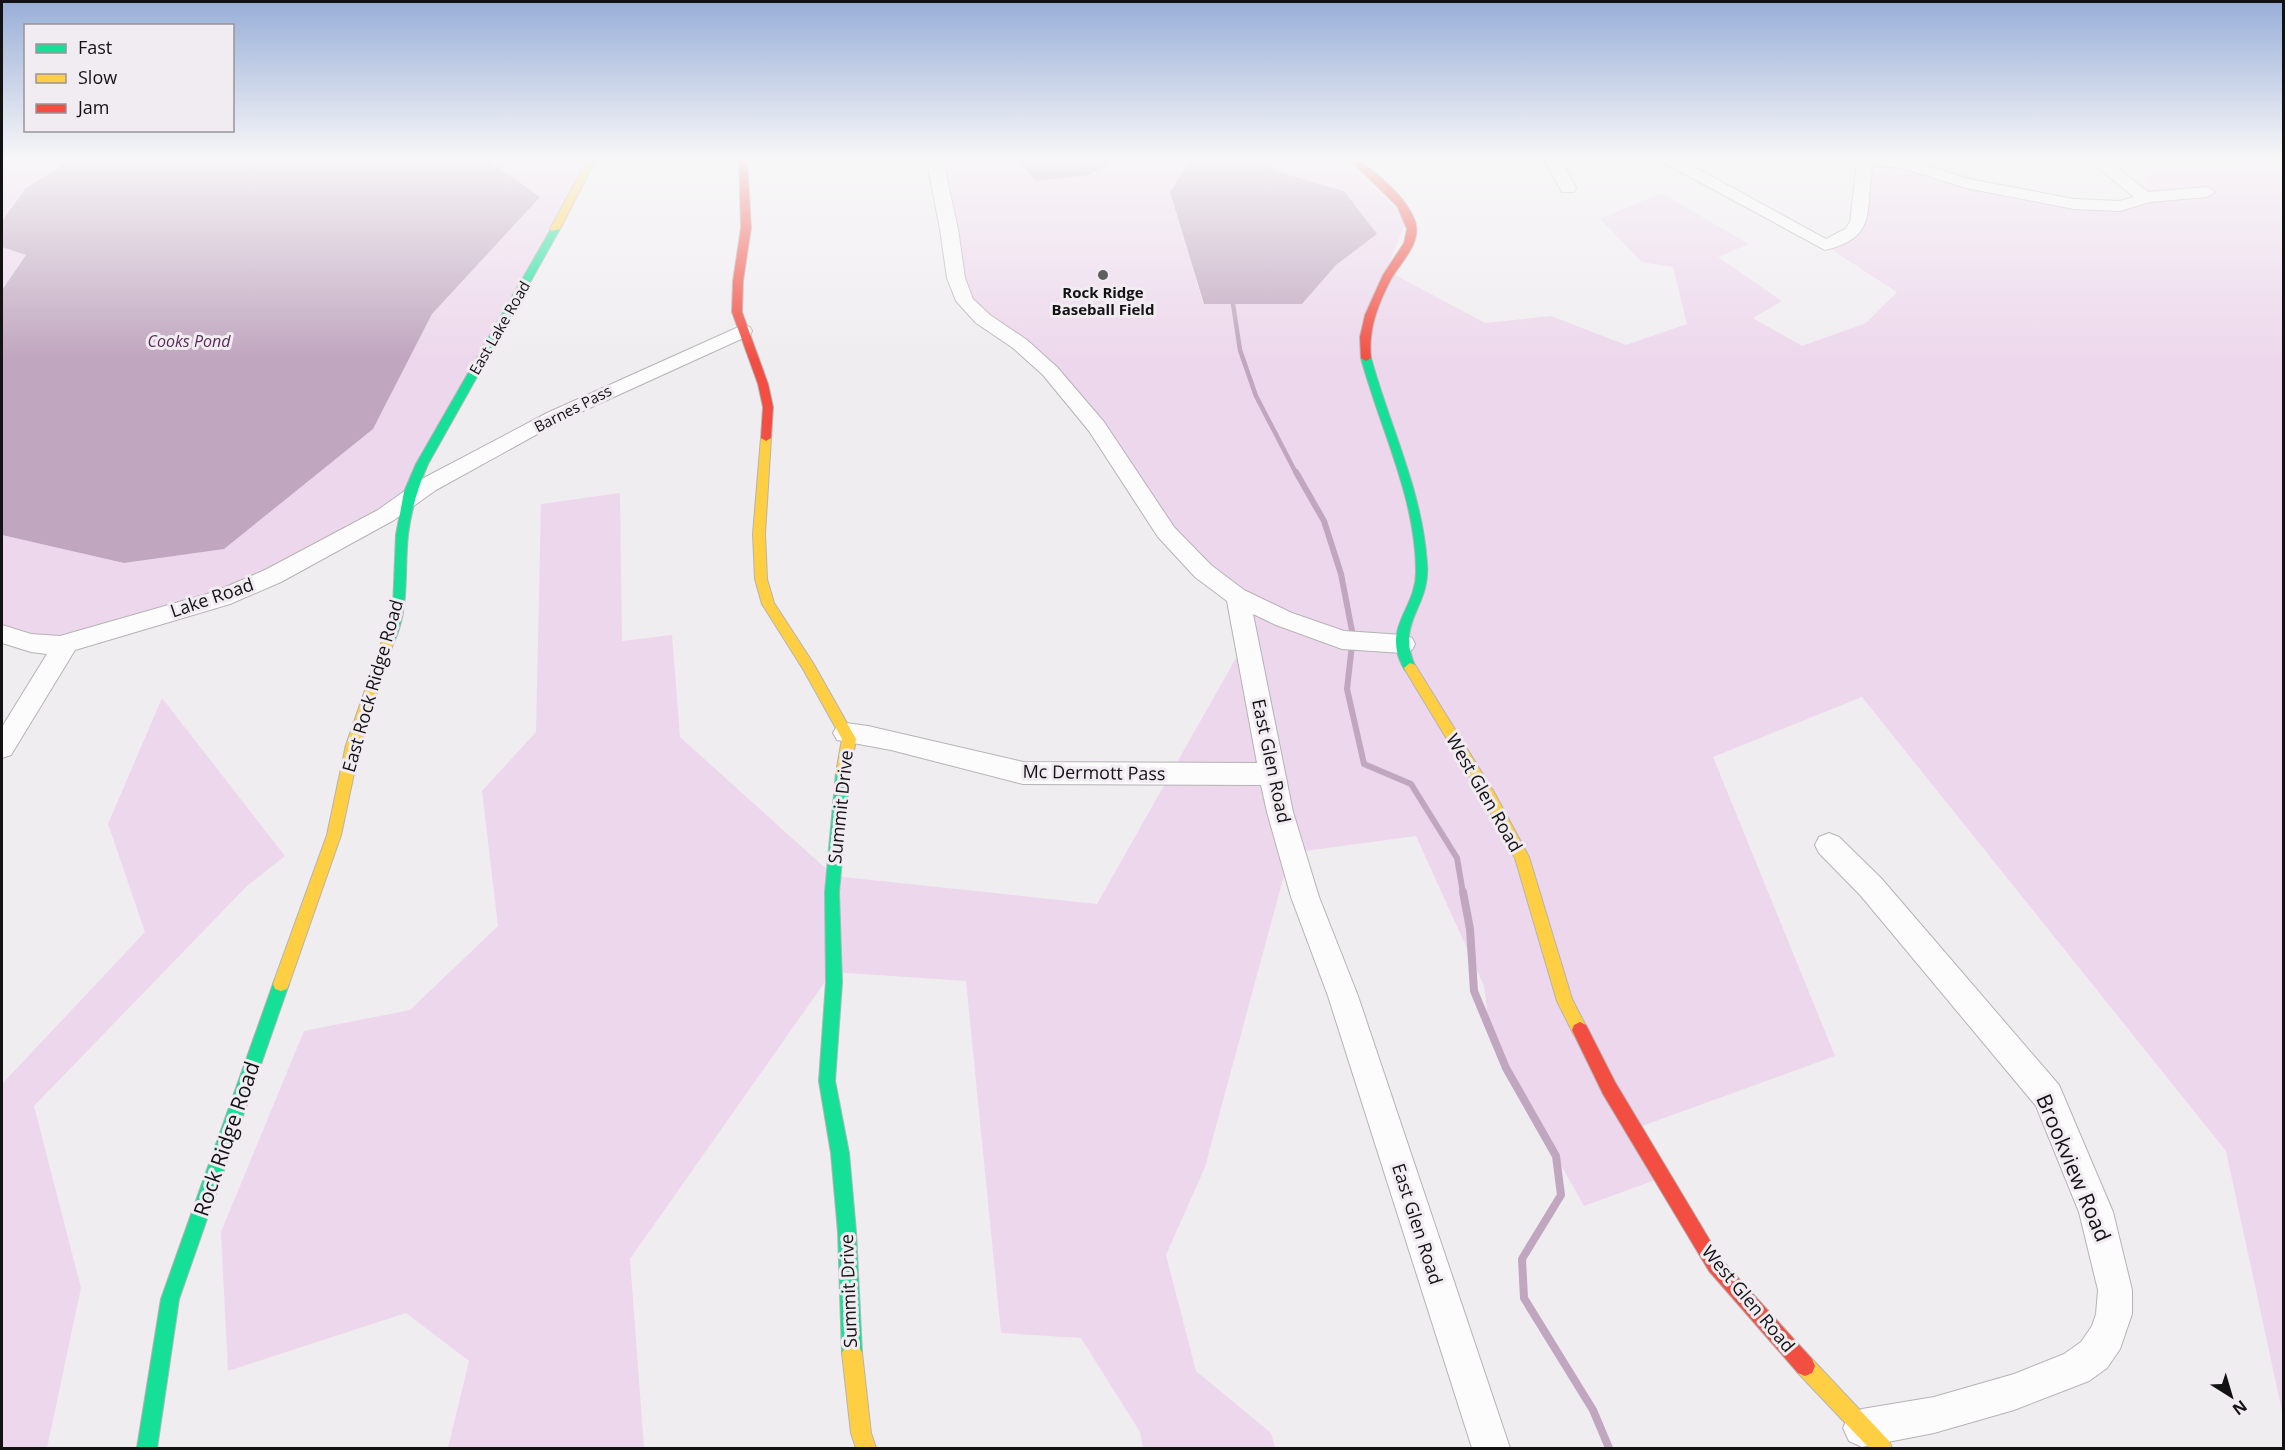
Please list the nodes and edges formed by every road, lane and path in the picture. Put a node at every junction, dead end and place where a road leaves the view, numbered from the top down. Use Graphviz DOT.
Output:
graph roads {
  1 [pos="557,225"];
  2 [pos="746,225"];
  3 [pos="949,225"];
  4 [pos="1410,225"];
  5 [pos="1790,225"];
  6 [pos="1859,225"];
  7 [pos="743,331"];
  8 [pos="408,500"];
  9 [pos="1238,597"];
  10 [pos="2,634"];
  11 [pos="67,643"];
  12 [pos="1403,644"];
  13 [pos="846,734"];
  14 [pos="2,748"];
  15 [pos="1274,774"];
  16 [pos="334,835"];
  17 [pos="1829,845"];
  18 [pos="1872,1438"];
  19 [pos="147,1449"];
  20 [pos="866,1449"];
  21 [pos="1491,1449"];
  1 -- 8 [label="street, East Lake Road"];
  2 -- 7 [label="street, Summit Drive"];
  3 -- 9 [label="street"];
  4 -- 12 [label="street"];
  5 -- 6 [label="street"];
  7 -- 8 [label="street, Barnes Pass"];
  7 -- 13 [label="street, Summit Drive"];
  8 -- 11 [label="street, Lake Road"];
  8 -- 16 [label="street, East Rock Ridge Road"];
  9 -- 12 [label="street"];
  9 -- 15 [label="street, East Glen Road"];
  10 -- 11 [label="street, Lake Road"];
  11 -- 14 [label="street"];
  12 -- 18 [label="street, West Glen Road"];
  13 -- 15 [label="street, Mc Dermott Pass"];
  13 -- 20 [label="street, Summit Drive"];
  15 -- 21 [label="street, East Glen Road"];
  16 -- 19 [label="street, Rock Ridge Road"];
  17 -- 18 [label="street, Brookview Road"];
}
